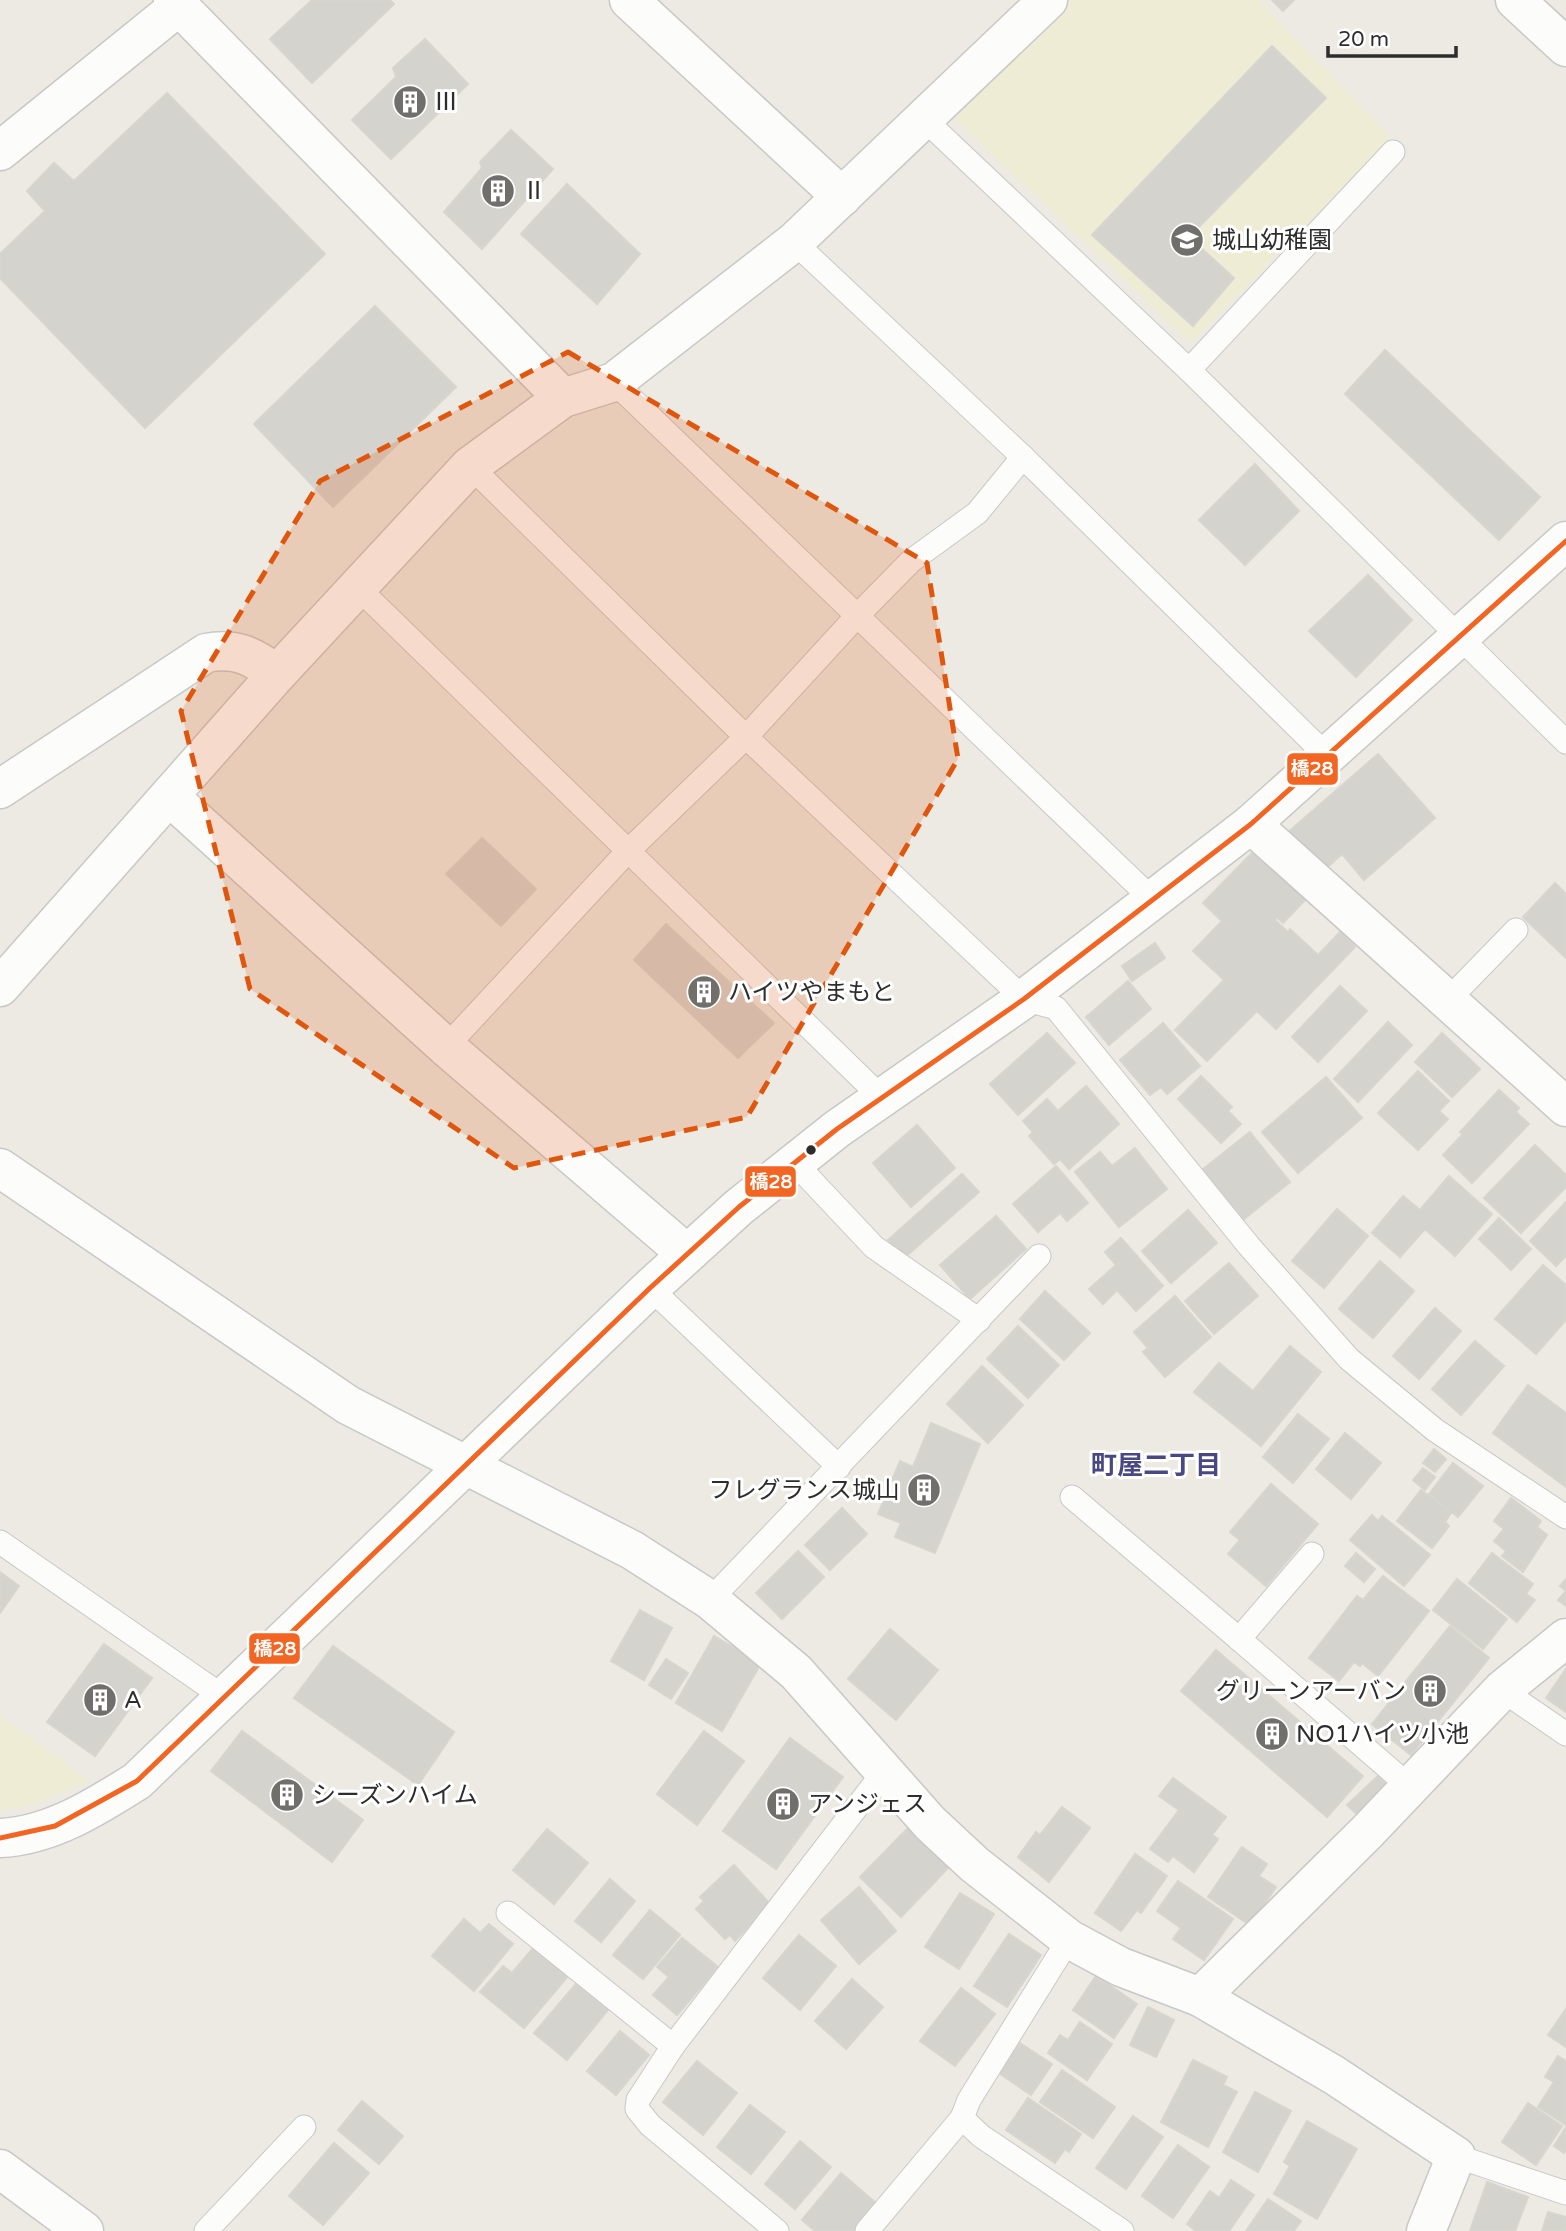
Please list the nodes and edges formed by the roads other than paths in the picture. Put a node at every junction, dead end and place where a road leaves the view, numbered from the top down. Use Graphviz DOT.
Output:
graph roads {
  1 [pos="629,0"];
  2 [pos="1048,0"];
  3 [pos="1515,0"];
  4 [pos="176,3"];
  5 [pos="1566,47"];
  6 [pos="924,119"];
  7 [pos="0,151"];
  8 [pos="1393,152"];
  9 [pos="842,197"];
  10 [pos="794,242"];
  11 [pos="1189,370"];
  12 [pos="614,382"];
  13 [pos="563,398"];
  14 [pos="1023,457"];
  15 [pos="470,466"];
  16 [pos="1566,541"];
  17 [pos="356,586"];
  18 [pos="856,617"];
  19 [pos="1459,637"];
  20 [pos="277,674"];
  21 [pos="746,737"];
  22 [pos="1566,742"];
  23 [pos="1326,755"];
  24 [pos="0,789"];
  25 [pos="170,797"];
  26 [pos="1251,824"];
  27 [pos="627,852"];
  28 [pos="1153,900"];
  29 [pos="1516,930"];
  30 [pos="0,987"];
  31 [pos="1024,999"];
  32 [pos="1447,1001"];
  33 [pos="446,1048"];
  34 [pos="882,1098"];
  35 [pos="1566,1107"];
  36 [pos="793,1161"];
  37 [pos="0,1168"];
  38 [pos="687,1254"];
  39 [pos="1039,1256"];
  40 [pos="650,1288"];
  41 [pos="979,1320"];
  42 [pos="470,1465"];
  43 [pos="839,1467"];
  44 [pos="1073,1497"];
  45 [pos="1566,1517"];
  46 [pos="0,1542"];
  47 [pos="1312,1554"];
  48 [pos="710,1600"];
  49 [pos="1566,1638"];
  50 [pos="1239,1639"];
  51 [pos="1502,1689"];
  52 [pos="225,1698"];
  53 [pos="1566,1734"];
  54 [pos="883,1773"];
  55 [pos="1409,1786"];
  56 [pos="0,1838"];
  57 [pos="508,1913"];
  58 [pos="1069,1939"];
  59 [pos="1200,1997"];
  60 [pos="673,2046"];
  61 [pos="962,2118"];
  62 [pos="304,2127"];
  63 [pos="1456,2156"];
  64 [pos="0,2169"];
  65 [pos="1566,2193"];
  66 [pos="85,2231"];
  67 [pos="205,2231"];
  68 [pos="777,2231"];
  69 [pos="867,2231"];
  70 [pos="1122,2231"];
  71 [pos="1426,2231"];
  1 -- 9 [label="street"];
  2 -- 6 [label="street"];
  3 -- 5 [label="street"];
  4 -- 7 [label="street"];
  4 -- 13 [label="street"];
  6 -- 9 [label="street"];
  6 -- 11 [label="lane"];
  8 -- 11 [label="lane"];
  9 -- 10 [label="street"];
  10 -- 12 [label="street"];
  10 -- 14 [label="lane"];
  11 -- 19 [label="lane"];
  12 -- 13 [label="street"];
  12 -- 18 [label="lane"];
  13 -- 15 [label="street"];
  14 -- 18 [label="lane"];
  14 -- 23 [label="lane"];
  15 -- 17 [label="street"];
  15 -- 21 [label="lane"];
  16 -- 19 [label="street"];
  17 -- 20 [label="street"];
  17 -- 27 [label="lane"];
  18 -- 21 [label="lane"];
  18 -- 28 [label="lane"];
  19 -- 22 [label="lane"];
  19 -- 23 [label="street"];
  20 -- 24 [label="street"];
  20 -- 25 [label="street"];
  21 -- 27 [label="lane"];
  21 -- 31 [label="lane"];
  23 -- 26 [label="street"];
  25 -- 30 [label="street"];
  25 -- 33 [label="street"];
  26 -- 28 [label="street"];
  26 -- 32 [label="street"];
  27 -- 33 [label="lane"];
  27 -- 34 [label="lane"];
  28 -- 31 [label="street"];
  29 -- 32 [label="lane"];
  31 -- 34 [label="street"];
  31 -- 45 [label="lane"];
  32 -- 35 [label="street"];
  33 -- 38 [label="street"];
  34 -- 36 [label="street"];
  36 -- 38 [label="street"];
  36 -- 41 [label="lane"];
  37 -- 42 [label="street"];
  38 -- 40 [label="street"];
  39 -- 41 [label="lane"];
  40 -- 42 [label="street"];
  40 -- 43 [label="lane"];
  41 -- 43 [label="lane"];
  42 -- 48 [label="street"];
  42 -- 52 [label="street"];
  43 -- 48 [label="lane"];
  44 -- 50 [label="lane"];
  46 -- 52 [label="lane"];
  47 -- 50 [label="lane"];
  48 -- 54 [label="street"];
  49 -- 51 [label="street"];
  50 -- 55 [label="lane"];
  51 -- 53 [label="lane"];
  51 -- 55 [label="street"];
  52 -- 56 [label="street"];
  54 -- 58 [label="street"];
  54 -- 60 [label="lane"];
  55 -- 59 [label="street"];
  57 -- 60 [label="lane"];
  58 -- 59 [label="street"];
  58 -- 61 [label="lane"];
  59 -- 63 [label="street"];
  60 -- 68 [label="lane"];
  61 -- 69 [label="lane"];
  61 -- 70 [label="lane"];
  62 -- 67 [label="lane"];
  63 -- 65 [label="lane"];
  63 -- 71 [label="street"];
  64 -- 66 [label="street"];
}
